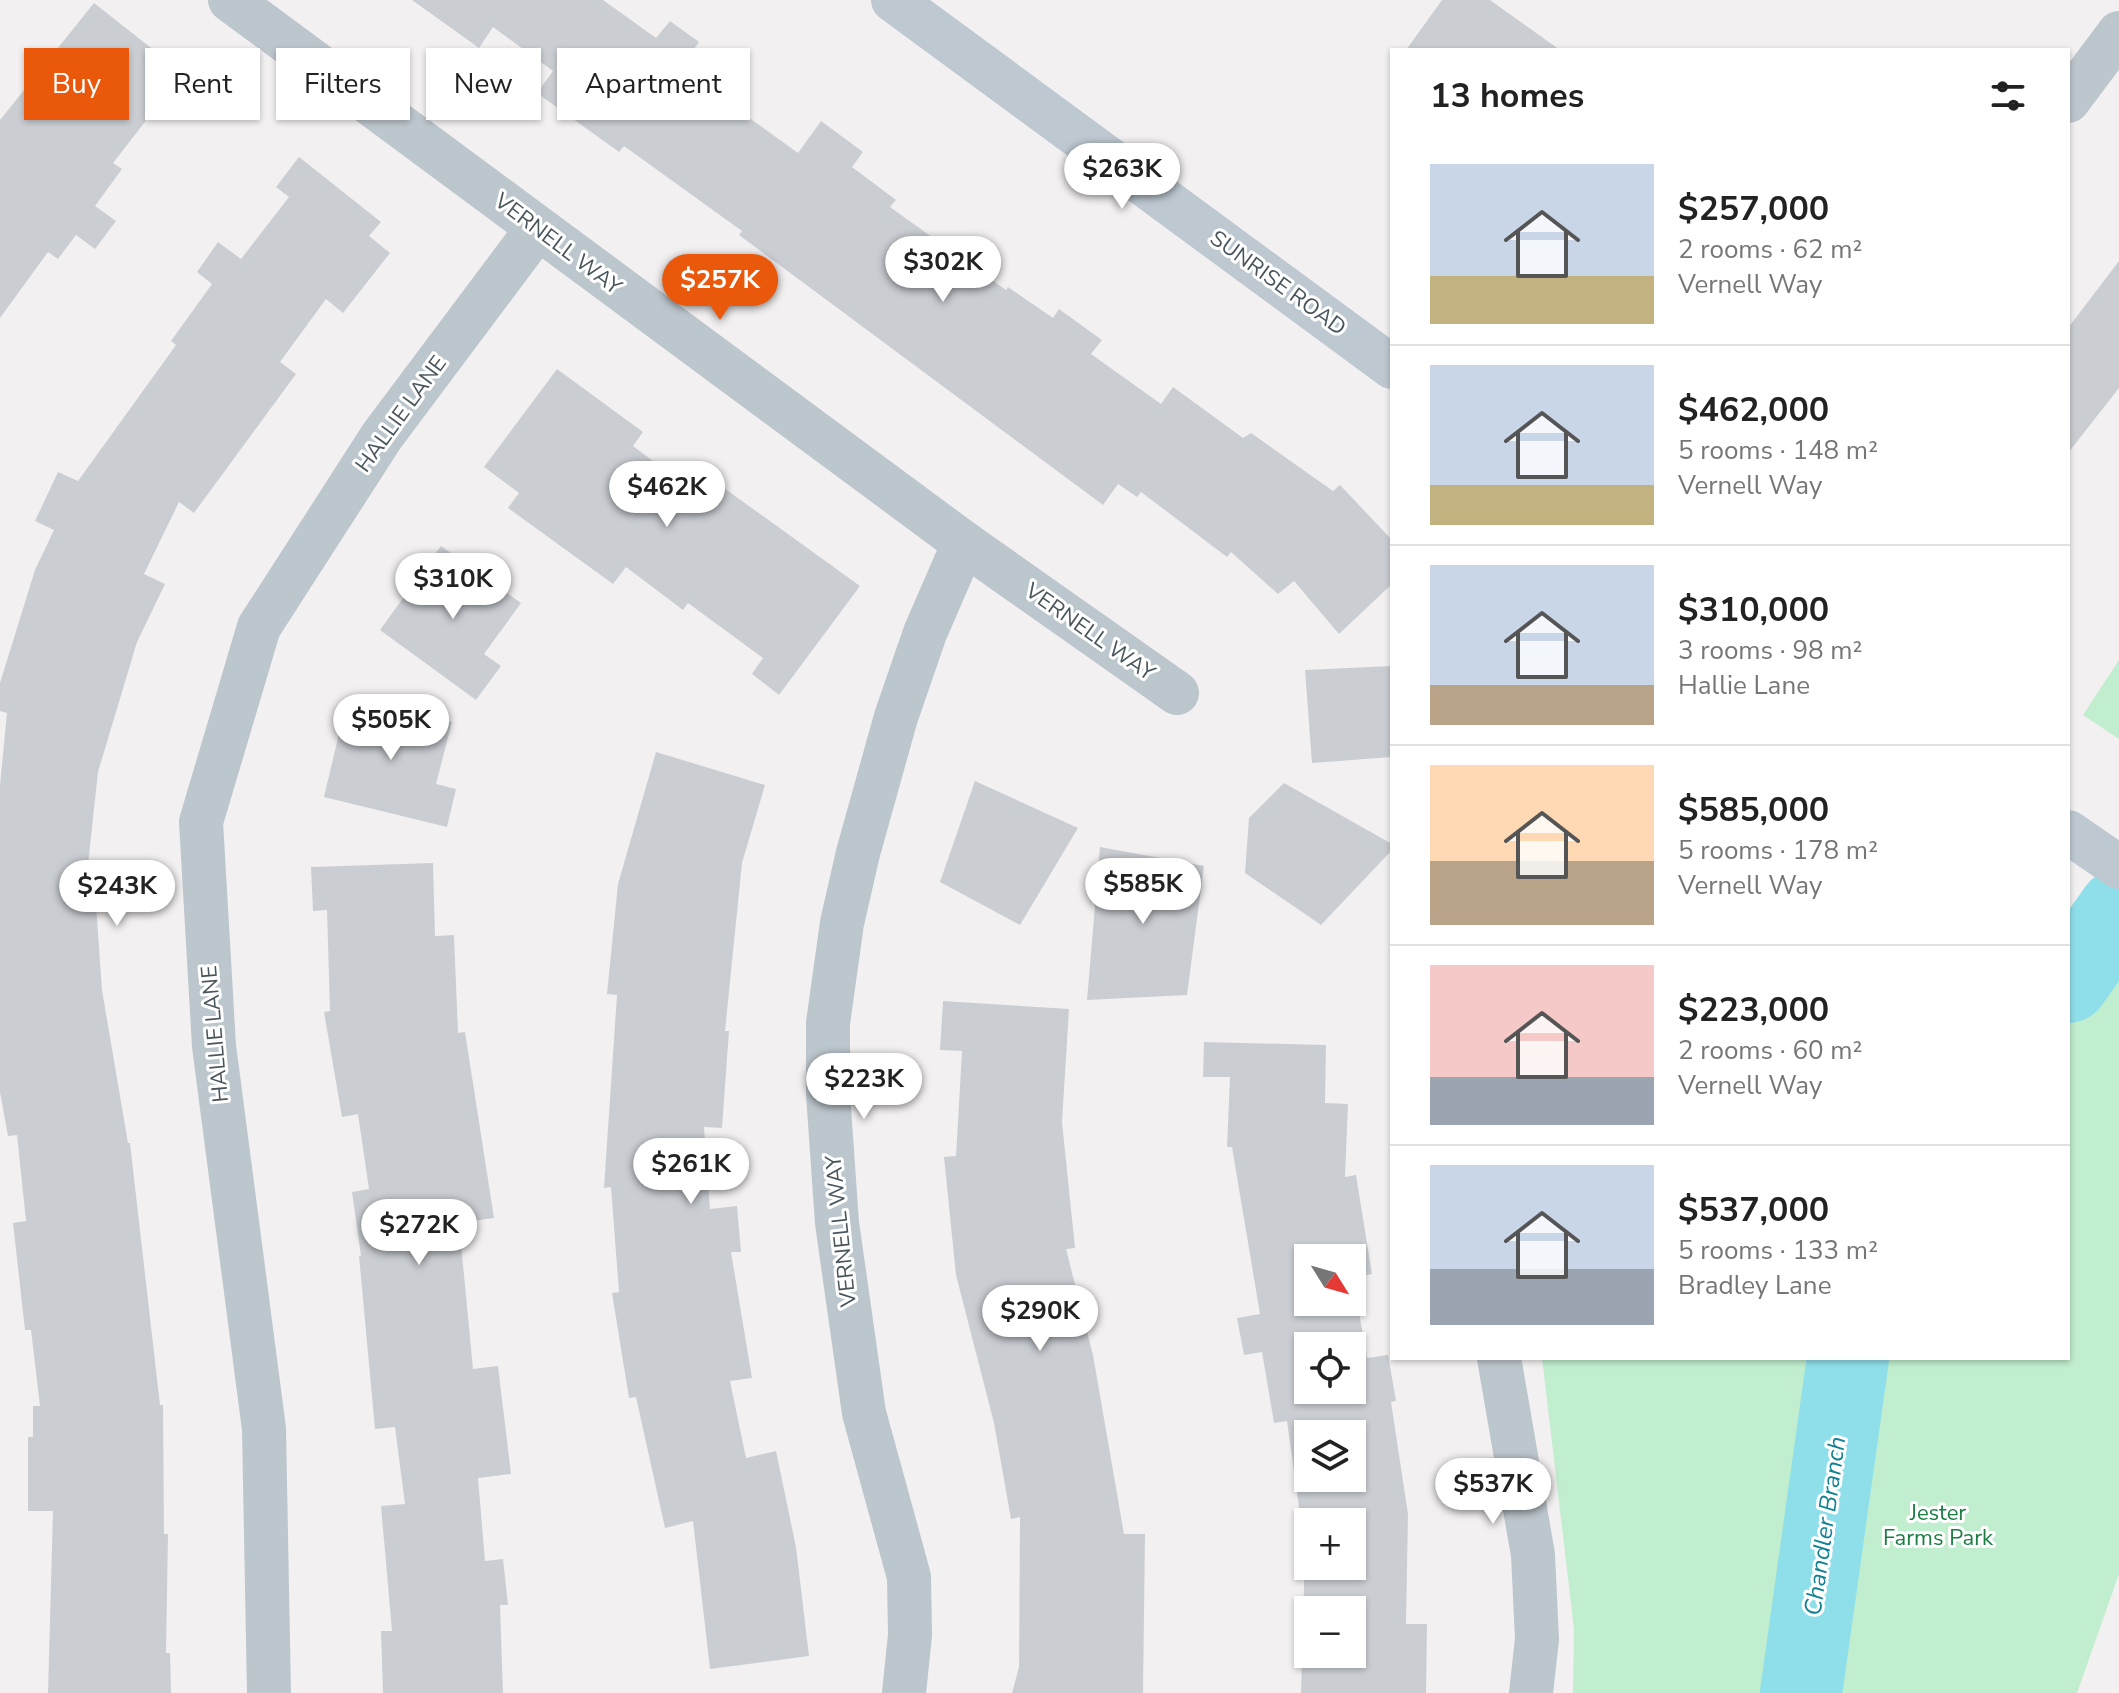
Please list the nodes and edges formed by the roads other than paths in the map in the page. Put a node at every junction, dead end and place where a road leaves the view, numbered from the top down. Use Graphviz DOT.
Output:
graph roads {
  1 [pos="230,0"];
  2 [pos="893,0"];
  3 [pos="2119,33"];
  4 [pos="2070,98"];
  5 [pos="537,229"];
  6 [pos="1390,366"];
  7 [pos="964,543"];
  8 [pos="1177,693"];
  9 [pos="2070,833"];
  10 [pos="2119,867"];
  11 [pos="1499,1360"];
  12 [pos="269,1693"];
  13 [pos="904,1693"];
  14 [pos="1531,1693"];
  1 -- 5 [label="street, VERNELL WAY"];
  2 -- 6 [label="main road, SUNRISE ROAD"];
  3 -- 4 [label="street"];
  5 -- 7 [label="street, VERNELL WAY"];
  5 -- 12 [label="street, HALLIE LANE"];
  7 -- 8 [label="street, VERNELL WAY"];
  7 -- 13 [label="street, VERNELL WAY"];
  9 -- 10 [label="main road"];
  11 -- 14 [label="street"];
}
